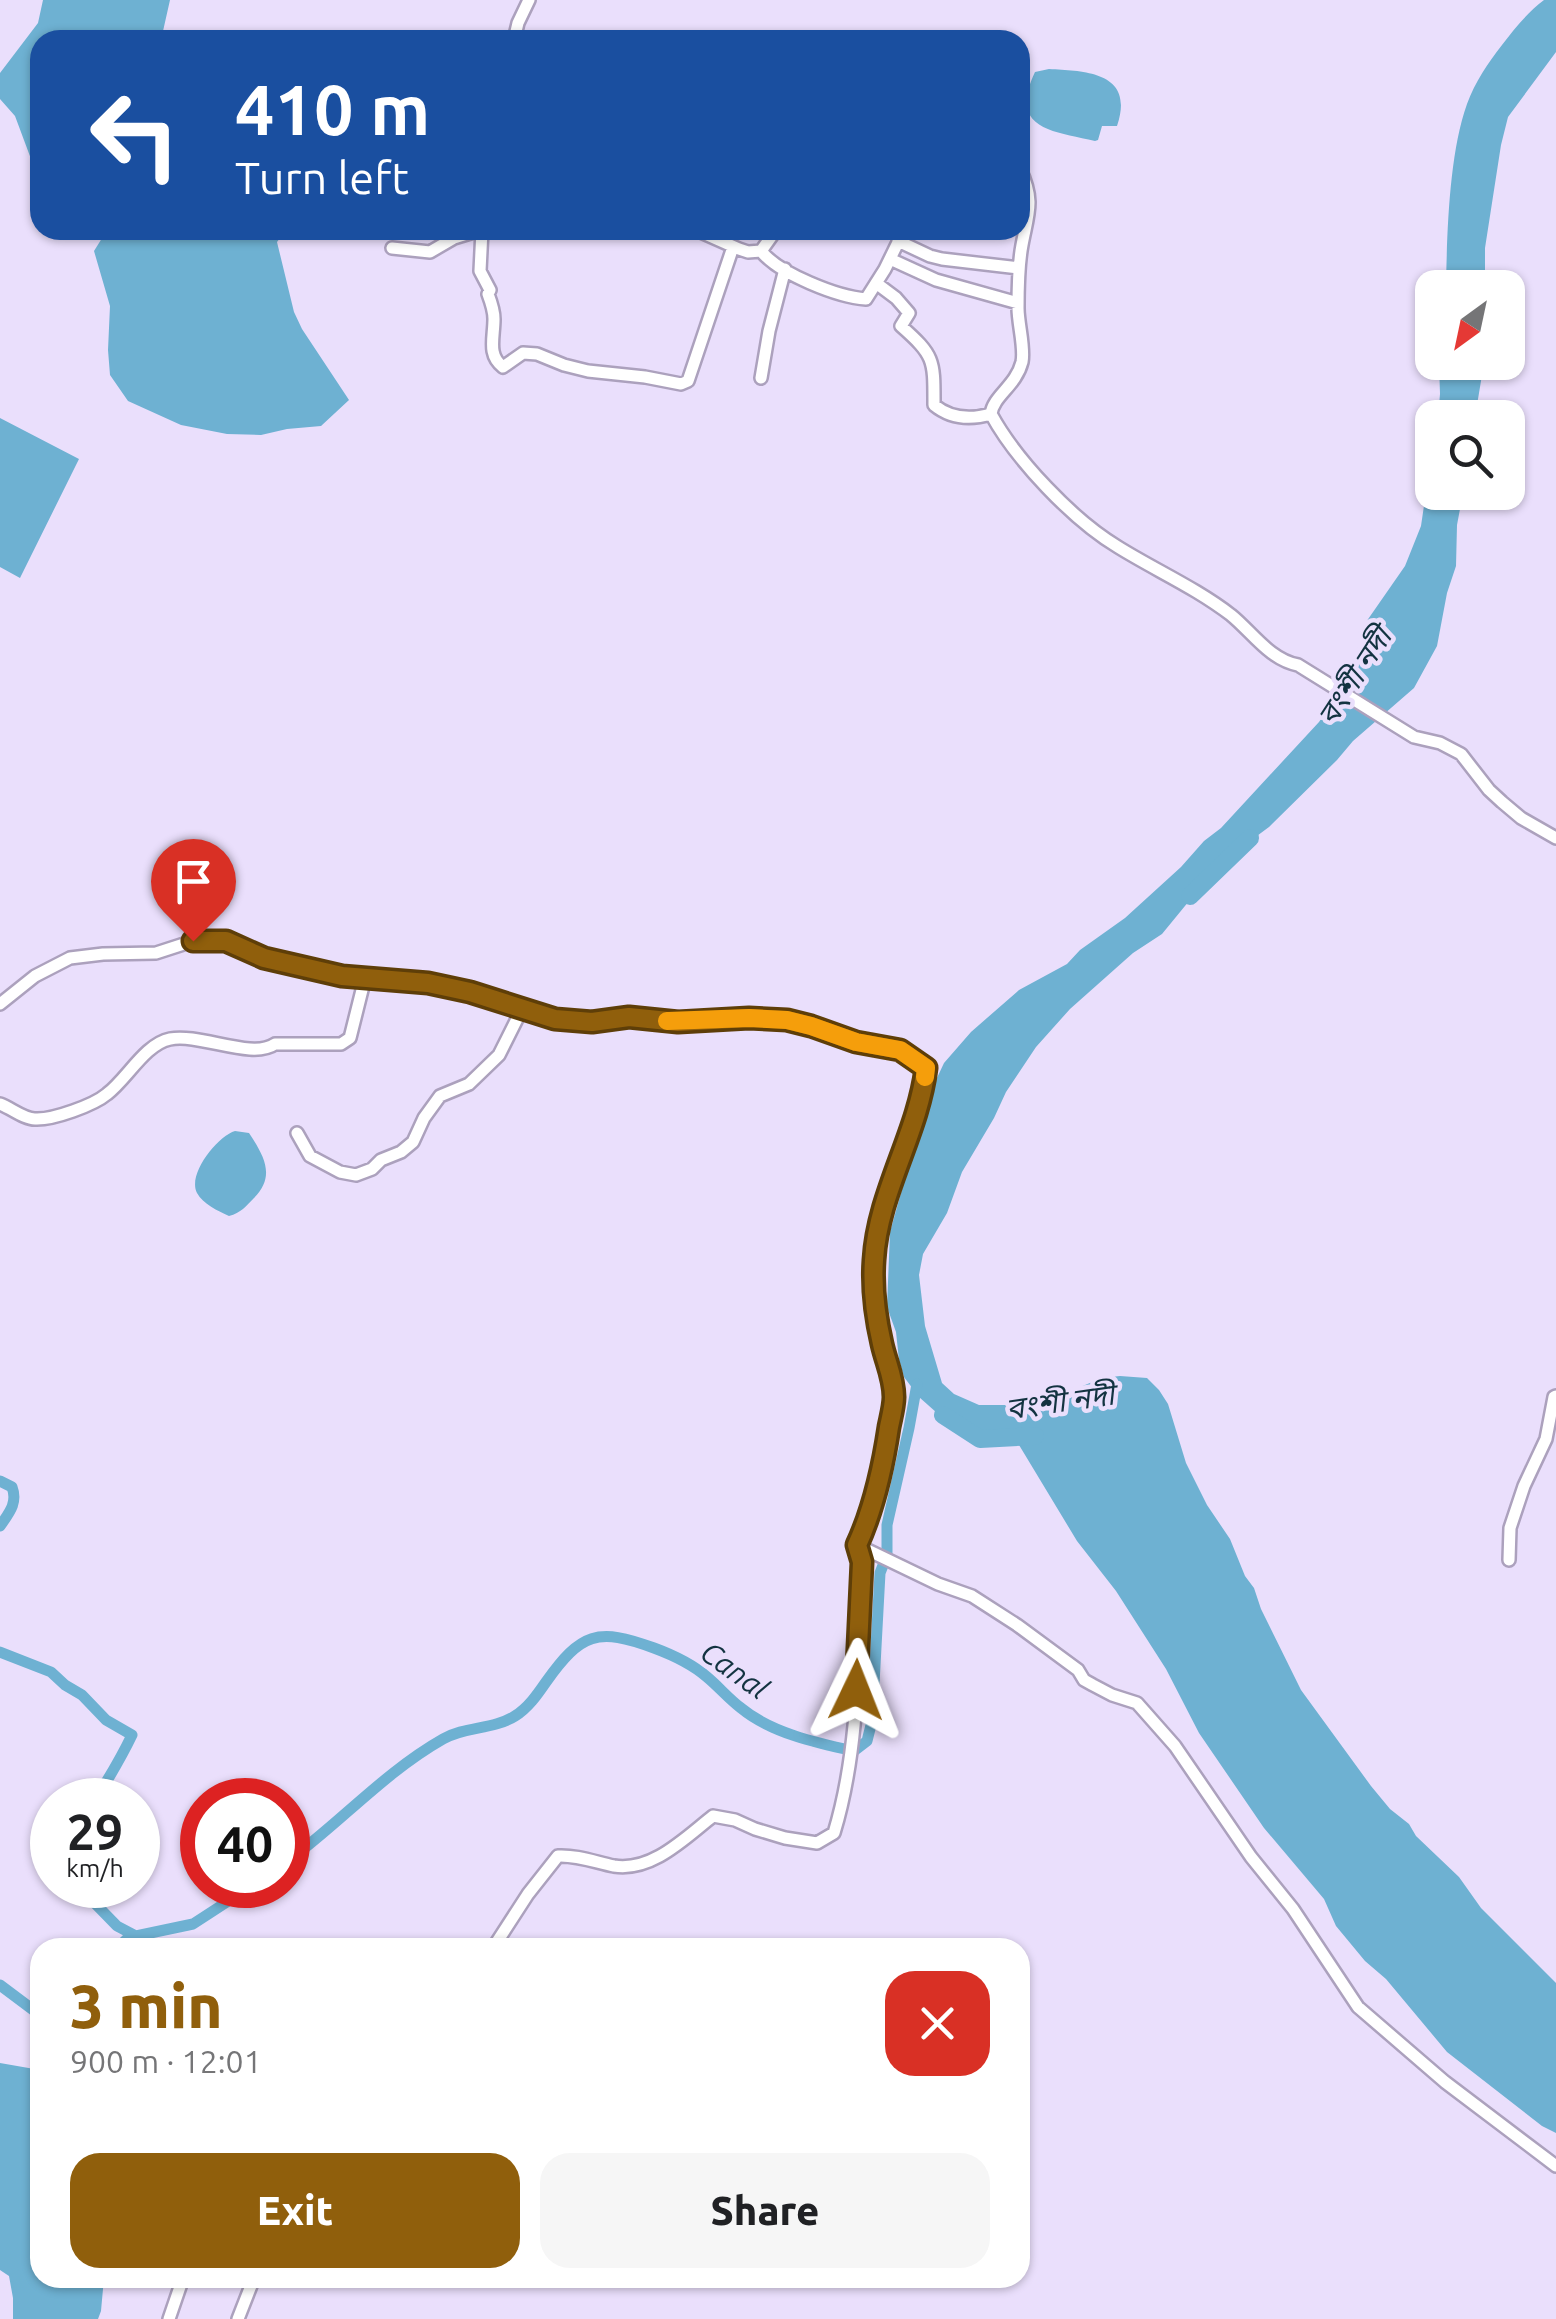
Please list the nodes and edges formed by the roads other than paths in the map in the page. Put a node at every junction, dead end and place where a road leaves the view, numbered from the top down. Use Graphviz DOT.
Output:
graph roads {
  1 [pos="529,0"];
  2 [pos="516,30"];
  3 [pos="451,240"];
  4 [pos="481,240"];
  5 [pos="718,240"];
  6 [pos="769,240"];
  7 [pos="899,240"];
  8 [pos="908,240"];
  9 [pos="1024,240"];
  10 [pos="733,247"];
  11 [pos="392,248"];
  12 [pos="761,252"];
  13 [pos="890,259"];
  14 [pos="1019,268"];
  15 [pos="785,269"];
  16 [pos="876,282"];
  17 [pos="1018,303"];
  18 [pos="761,378"];
  19 [pos="991,414"];
  20 [pos="1556,838"];
  21 [pos="365,978"];
  22 [pos="0,1004"];
  23 [pos="522,1008"];
  24 [pos="0,1104"];
  25 [pos="297,1133"];
  26 [pos="1556,1396"];
  27 [pos="857,1545"];
  28 [pos="1508,1560"];
  29 [pos="499,1938"];
  30 [pos="1556,2166"];
  31 [pos="180,2288"];
  32 [pos="250,2288"];
  33 [pos="169,2319"];
  34 [pos="238,2319"];
  1 -- 2 [label="street"];
  3 -- 11 [label="street"];
  4 -- 10 [label="street"];
  5 -- 10 [label="street"];
  6 -- 12 [label="street"];
  7 -- 13 [label="street"];
  8 -- 14 [label="street"];
  9 -- 14 [label="street"];
  10 -- 12 [label="street"];
  12 -- 15 [label="street"];
  13 -- 16 [label="street"];
  13 -- 17 [label="street"];
  14 -- 17 [label="street"];
  15 -- 16 [label="street"];
  15 -- 18 [label="street"];
  16 -- 19 [label="street"];
  17 -- 19 [label="street"];
  19 -- 20 [label="street"];
  21 -- 22 [label="street"];
  21 -- 23 [label="street"];
  21 -- 24 [label="street"];
  23 -- 25 [label="street"];
  23 -- 27 [label="street"];
  26 -- 28 [label="street"];
  27 -- 29 [label="street"];
  27 -- 30 [label="street"];
  31 -- 33 [label="street"];
  32 -- 34 [label="street"];
}
